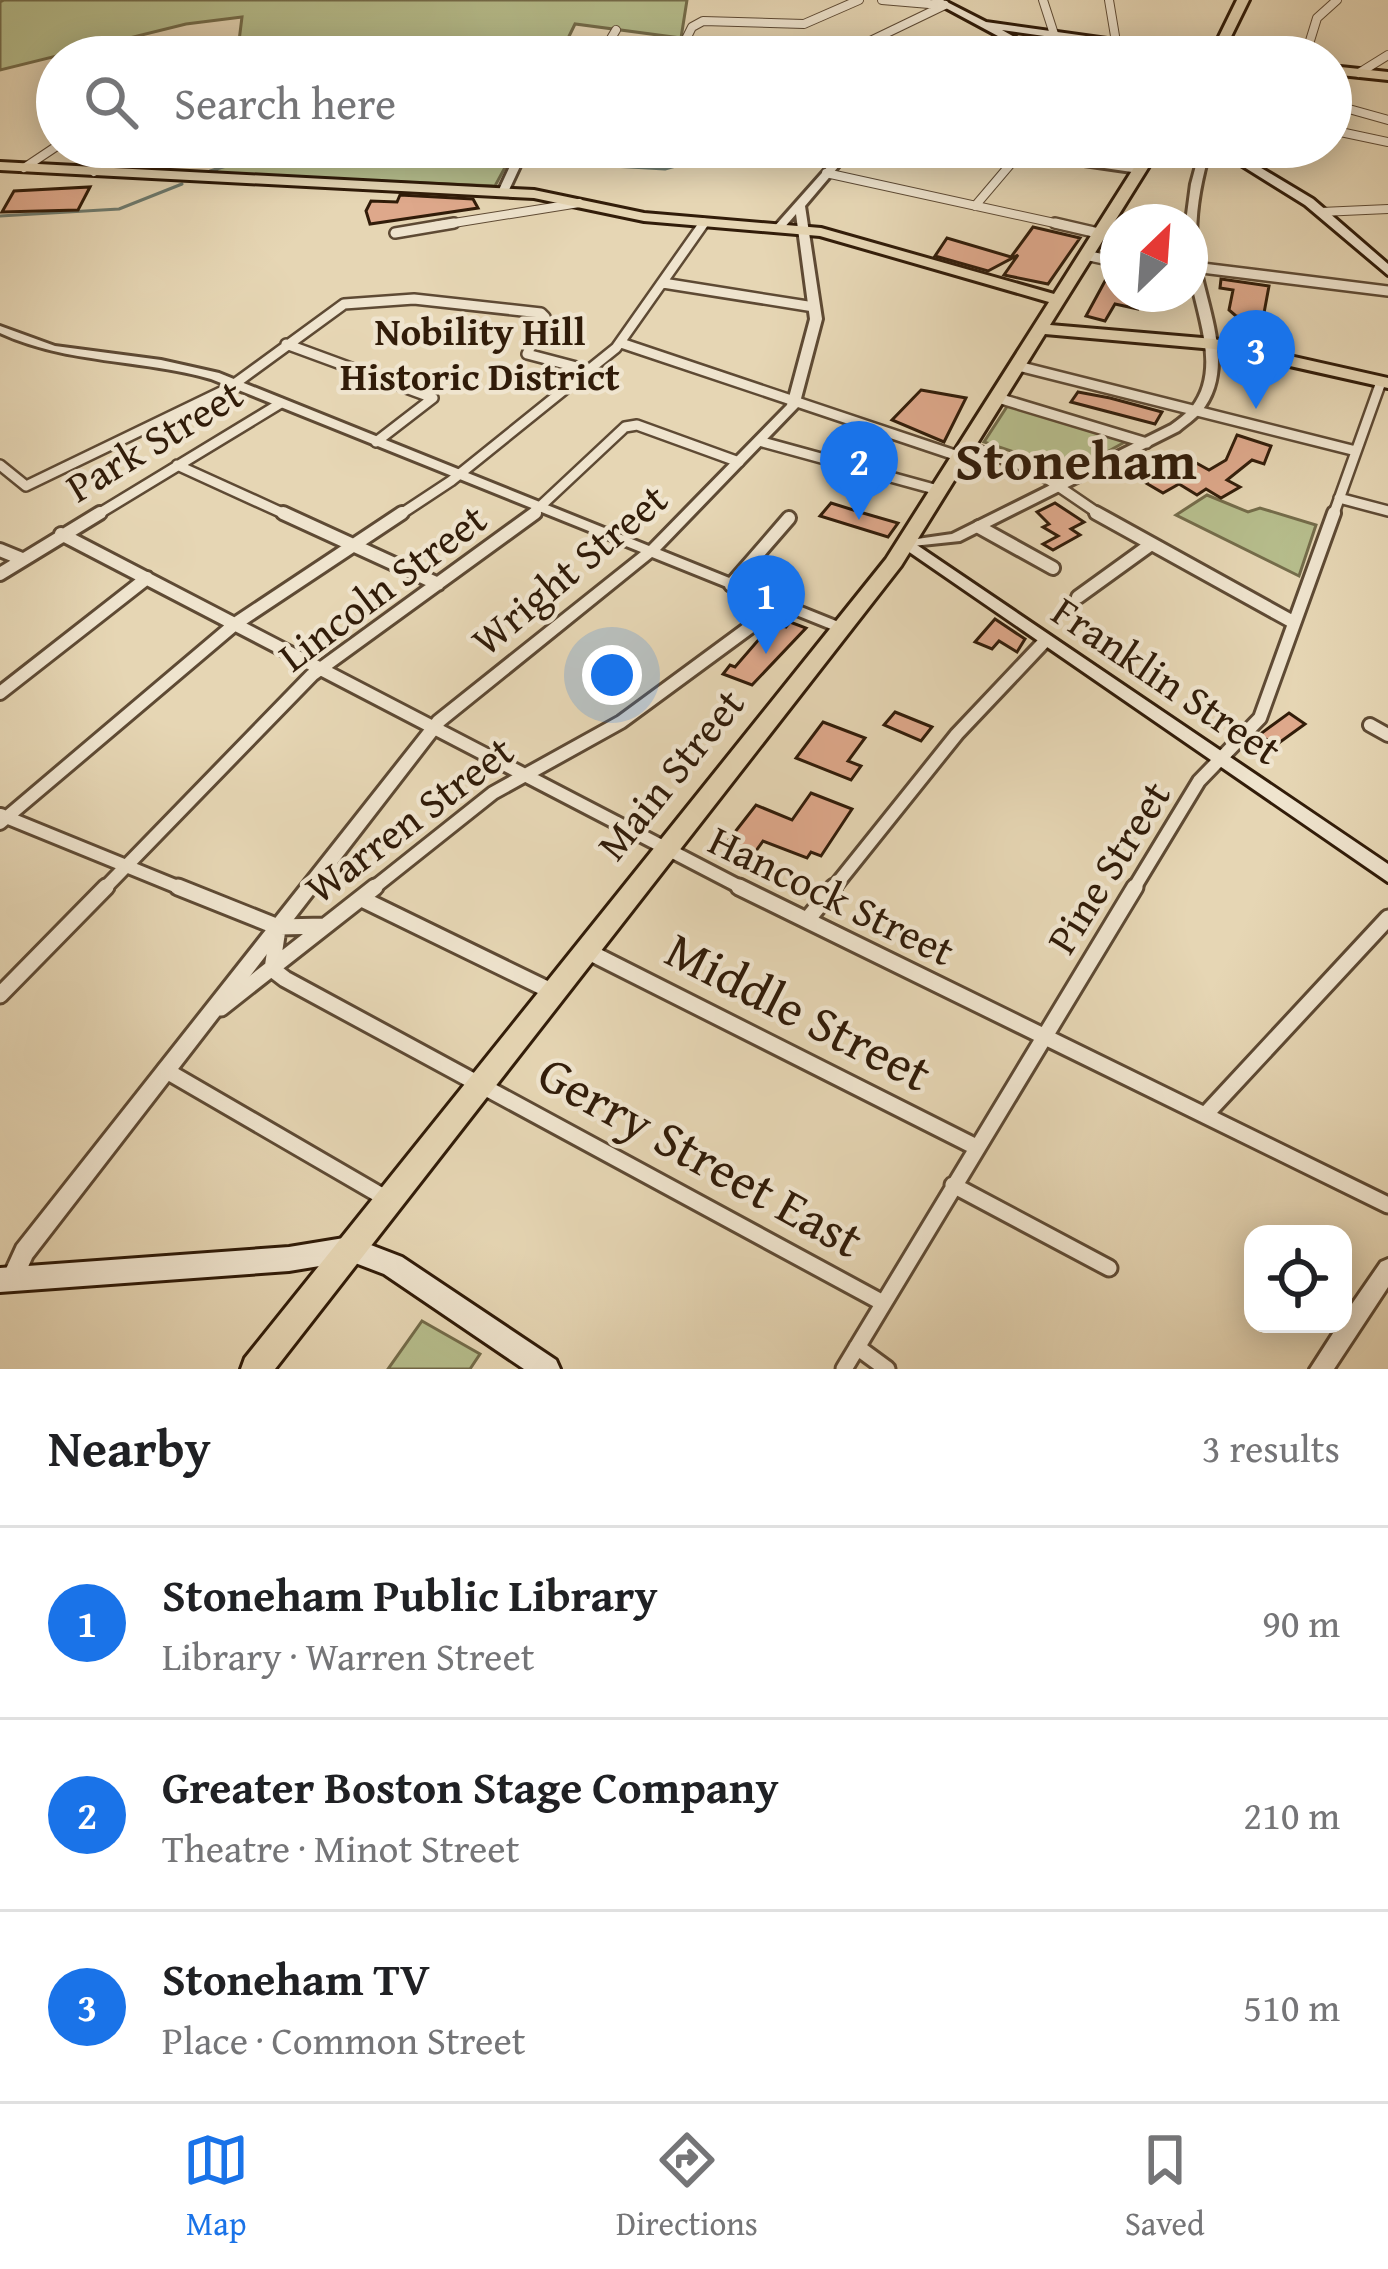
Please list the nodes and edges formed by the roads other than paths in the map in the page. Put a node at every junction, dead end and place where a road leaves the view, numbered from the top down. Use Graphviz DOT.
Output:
graph roads {
  1 [pos="859,0"];
  2 [pos="882,0"];
  3 [pos="1043,0"];
  4 [pos="1108,0"];
  5 [pos="1244,0"];
  6 [pos="1337,0"];
  7 [pos="940,2"];
  8 [pos="984,25"];
  9 [pos="616,29"];
  10 [pos="1054,34"];
  11 [pos="612,36"];
  12 [pos="688,36"];
  13 [pos="876,36"];
  14 [pos="1002,36"];
  15 [pos="1070,36"];
  16 [pos="1115,36"];
  17 [pos="1227,36"];
  18 [pos="1311,36"];
  19 [pos="1388,55"];
  20 [pos="1352,72"];
  21 [pos="1359,73"];
  22 [pos="1388,76"];
  23 [pos="1352,110"];
  24 [pos="1388,120"];
  25 [pos="1352,134"];
  26 [pos="1388,142"];
  27 [pos="36,160"];
  28 [pos="0,166"];
  29 [pos="24,168"];
  30 [pos="99,168"];
  31 [pos="514,168"];
  32 [pos="831,168"];
  33 [pos="1007,168"];
  34 [pos="1125,168"];
  35 [pos="1202,168"];
  36 [pos="1251,168"];
  37 [pos="1139,170"];
  38 [pos="94,172"];
  39 [pos="826,173"];
  40 [pos="503,192"];
  41 [pos="801,202"];
  42 [pos="578,203"];
  43 [pos="1196,204"];
  44 [pos="975,206"];
  45 [pos="1388,209"];
  46 [pos="1321,212"];
  47 [pos="704,223"];
  48 [pos="778,227"];
  49 [pos="803,229"];
  50 [pos="395,233"];
  51 [pos="1098,233"];
  52 [pos="1085,255"];
  53 [pos="1100,258"];
  54 [pos="1388,271"];
  55 [pos="1208,273"];
  56 [pos="663,283"];
  57 [pos="1388,291"];
  58 [pos="1059,300"];
  59 [pos="814,307"];
  60 [pos="1205,312"];
  61 [pos="1041,329"];
  62 [pos="2,332"];
  63 [pos="621,343"];
  64 [pos="286,344"];
  65 [pos="1214,344"];
  66 [pos="1018,366"];
  67 [pos="588,370"];
  68 [pos="1385,382"];
  69 [pos="236,384"];
  70 [pos="998,398"];
  71 [pos="795,402"];
  72 [pos="281,403"];
  73 [pos="1197,411"];
  74 [pos="759,441"];
  75 [pos="376,442"];
  76 [pos="1147,442"];
  77 [pos="962,451"];
  78 [pos="1356,451"];
  79 [pos="739,462"];
  80 [pos="177,465"];
  81 [pos="0,466"];
  82 [pos="459,475"];
  83 [pos="1057,488"];
  84 [pos="938,490"];
  85 [pos="1339,498"];
  86 [pos="542,509"];
  87 [pos="1388,511"];
  88 [pos="789,518"];
  89 [pos="979,526"];
  90 [pos="61,533"];
  91 [pos="908,544"];
  92 [pos="1150,544"];
  93 [pos="355,546"];
  94 [pos="0,550"];
  95 [pos="650,552"];
  96 [pos="22,559"];
  97 [pos="1053,568"];
  98 [pos="0,574"];
  99 [pos="147,578"];
  100 [pos="438,584"];
  101 [pos="731,585"];
  102 [pos="1078,597"];
  103 [pos="780,605"];
  104 [pos="1293,622"];
  105 [pos="236,624"];
  106 [pos="841,628"];
  107 [pos="1046,641"];
  108 [pos="320,668"];
  109 [pos="0,693"];
  110 [pos="1370,725"];
  111 [pos="435,727"];
  112 [pos="1388,736"];
  113 [pos="1216,758"];
  114 [pos="524,772"];
  115 [pos="2,818"];
  116 [pos="663,849"];
  117 [pos="125,865"];
  118 [pos="1388,874"];
  119 [pos="362,898"];
  120 [pos="1388,919"];
  121 [pos="807,920"];
  122 [pos="325,926"];
  123 [pos="278,927"];
  124 [pos="584,950"];
  125 [pos="272,969"];
  126 [pos="551,991"];
  127 [pos="0,995"];
  128 [pos="205,1019"];
  129 [pos="1042,1036"];
  130 [pos="165,1070"];
  131 [pos="479,1083"];
  132 [pos="1204,1115"];
  133 [pos="976,1147"];
  134 [pos="953,1186"];
  135 [pos="388,1200"];
  136 [pos="1388,1205"];
  137 [pos="350,1249"];
  138 [pos="1109,1268"];
  139 [pos="1388,1269"];
  140 [pos="6,1280"];
  141 [pos="883,1303"];
  142 [pos="857,1347"];
  143 [pos="256,1369"];
  144 [pos="547,1369"];
  145 [pos="844,1369"];
  146 [pos="887,1369"];
  147 [pos="1321,1369"];
  1 -- 12 [label="street"];
  2 -- 7 [label="street"];
  3 -- 10 [label="street"];
  4 -- 16 [label="street"];
  5 -- 17 [label="main road"];
  6 -- 18 [label="street"];
  7 -- 8 [label="main road"];
  7 -- 13 [label="street"];
  8 -- 10 [label="main road"];
  8 -- 14 [label="main road"];
  9 -- 11 [label="street"];
  10 -- 15 [label="main road"];
  19 -- 21 [label="street"];
  20 -- 21 [label="main road"];
  21 -- 22 [label="main road"];
  23 -- 24 [label="street"];
  25 -- 26 [label="street"];
  27 -- 29 [label="street"];
  28 -- 29 [label="main road"];
  29 -- 38 [label="main road"];
  30 -- 38 [label="street"];
  31 -- 40 [label="street"];
  32 -- 39 [label="street"];
  33 -- 44 [label="street"];
  34 -- 37 [label="street"];
  35 -- 43 [label="street"];
  36 -- 46 [label="main road"];
  37 -- 51 [label="main road, Main Street"];
  38 -- 40 [label="main road"];
  39 -- 41 [label="street"];
  39 -- 44 [label="street"];
  40 -- 42 [label="main road"];
  41 -- 48 [label="street"];
  41 -- 49 [label="street, Wright Street"];
  42 -- 47 [label="main road"];
  42 -- 50 [label="street"];
  44 -- 51 [label="street"];
  45 -- 46 [label="street"];
  46 -- 54 [label="main road"];
  47 -- 48 [label="main road"];
  47 -- 56 [label="street"];
  48 -- 49 [label="main road"];
  49 -- 58 [label="main road"];
  49 -- 59 [label="street, Wright Street"];
  51 -- 52 [label="main road, Main Street"];
  52 -- 53 [label="street"];
  52 -- 58 [label="main road, Main Street"];
  55 -- 57 [label="street"];
  56 -- 59 [label="street"];
  56 -- 63 [label="street"];
  58 -- 61 [label="main road, Main Street"];
  59 -- 71 [label="street, Wright Street"];
  60 -- 65 [label="street"];
  61 -- 65 [label="main road"];
  61 -- 66 [label="main road, Main Street"];
  62 -- 69 [label="street"];
  63 -- 67 [label="street"];
  63 -- 71 [label="street"];
  64 -- 67 [label="street"];
  64 -- 69 [label="street"];
  64 -- 75 [label="street"];
  65 -- 68 [label="main road"];
  65 -- 73 [label="street"];
  66 -- 70 [label="main road, Main Street"];
  66 -- 73 [label="street"];
  67 -- 82 [label="street"];
  68 -- 78 [label="street, Pine Street"];
  69 -- 72 [label="street"];
  69 -- 81 [label="street"];
  70 -- 76 [label="street"];
  70 -- 77 [label="main road, Main Street"];
  71 -- 74 [label="street, Wright Street"];
  71 -- 77 [label="street"];
  72 -- 75 [label="street"];
  72 -- 80 [label="street, Park Street"];
  73 -- 76 [label="street"];
  73 -- 78 [label="street"];
  74 -- 79 [label="street, Wright Street"];
  74 -- 84 [label="street"];
  75 -- 82 [label="street"];
  76 -- 83 [label="street"];
  77 -- 83 [label="street"];
  77 -- 84 [label="main road, Main Street"];
  78 -- 85 [label="street, Pine Street"];
  79 -- 86 [label="street, Lincoln Street"];
  79 -- 95 [label="street, Wright Street"];
  80 -- 90 [label="street, Park Street"];
  80 -- 93 [label="street"];
  82 -- 86 [label="street"];
  82 -- 93 [label="street"];
  83 -- 89 [label="street"];
  83 -- 92 [label="street"];
  84 -- 91 [label="main road, Main Street"];
  85 -- 87 [label="street"];
  85 -- 104 [label="street, Pine Street"];
  86 -- 95 [label="street"];
  86 -- 100 [label="street, Lincoln Street"];
  88 -- 101 [label="street"];
  89 -- 91 [label="street"];
  89 -- 97 [label="street"];
  90 -- 96 [label="street, Park Street"];
  90 -- 99 [label="street, Hancock Street"];
  91 -- 106 [label="main road, Main Street"];
  91 -- 107 [label="main road, Franklin Street"];
  92 -- 102 [label="street"];
  92 -- 104 [label="street"];
  93 -- 100 [label="street"];
  93 -- 105 [label="street"];
  94 -- 96 [label="street"];
  95 -- 101 [label="street"];
  95 -- 111 [label="street, Wright Street"];
  96 -- 98 [label="street, Park Street"];
  99 -- 105 [label="street, Hancock Street"];
  99 -- 109 [label="street"];
  100 -- 108 [label="street, Lincoln Street"];
  101 -- 103 [label="street"];
  103 -- 106 [label="street"];
  103 -- 114 [label="street, Warren Street"];
  104 -- 113 [label="street, Pine Street"];
  105 -- 108 [label="street, Hancock Street"];
  105 -- 115 [label="street"];
  106 -- 116 [label="main road, Main Street"];
  107 -- 113 [label="main road, Franklin Street"];
  107 -- 121 [label="street"];
  108 -- 111 [label="street, Hancock Street"];
  108 -- 117 [label="street, Lincoln Street"];
  110 -- 112 [label="street"];
  111 -- 114 [label="street, Hancock Street"];
  111 -- 123 [label="street, Wright Street"];
  113 -- 118 [label="main road, Franklin Street"];
  113 -- 129 [label="street, Pine Street"];
  114 -- 116 [label="street, Hancock Street"];
  114 -- 119 [label="street, Warren Street"];
  115 -- 117 [label="street"];
  116 -- 121 [label="street, Hancock Street"];
  116 -- 124 [label="main road, Main Street"];
  117 -- 123 [label="street"];
  117 -- 127 [label="street, Lincoln Street"];
  119 -- 122 [label="street, Warren Street"];
  119 -- 126 [label="street"];
  120 -- 132 [label="street"];
  121 -- 129 [label="street, Hancock Street"];
  122 -- 123 [label="street"];
  122 -- 125 [label="street, Warren Street"];
  123 -- 125 [label="street"];
  123 -- 128 [label="street, Warren Street"];
  124 -- 126 [label="main road, Main Street"];
  124 -- 133 [label="street, Middle Street"];
  125 -- 128 [label="street, Warren Street"];
  125 -- 131 [label="street, Gerry Street East"];
  126 -- 131 [label="main road, Main Street"];
  128 -- 130 [label="street, Warren Street"];
  129 -- 132 [label="street, Hancock Street"];
  129 -- 133 [label="street, Pine Street"];
  130 -- 135 [label="street"];
  130 -- 140 [label="street, Warren Street"];
  131 -- 135 [label="main road, Main Street"];
  131 -- 141 [label="street, Gerry Street East"];
  132 -- 136 [label="street, Hancock Street"];
  133 -- 134 [label="street, Pine Street"];
  134 -- 138 [label="street"];
  134 -- 141 [label="street, Pine Street"];
  135 -- 137 [label="main road, Main Street"];
  137 -- 140 [label="main road"];
  137 -- 143 [label="main road, Main Street"];
  137 -- 144 [label="main road"];
  139 -- 147 [label="street"];
  141 -- 142 [label="street, Pine Street"];
  142 -- 145 [label="street, Pine Street"];
  142 -- 146 [label="street"];
}
